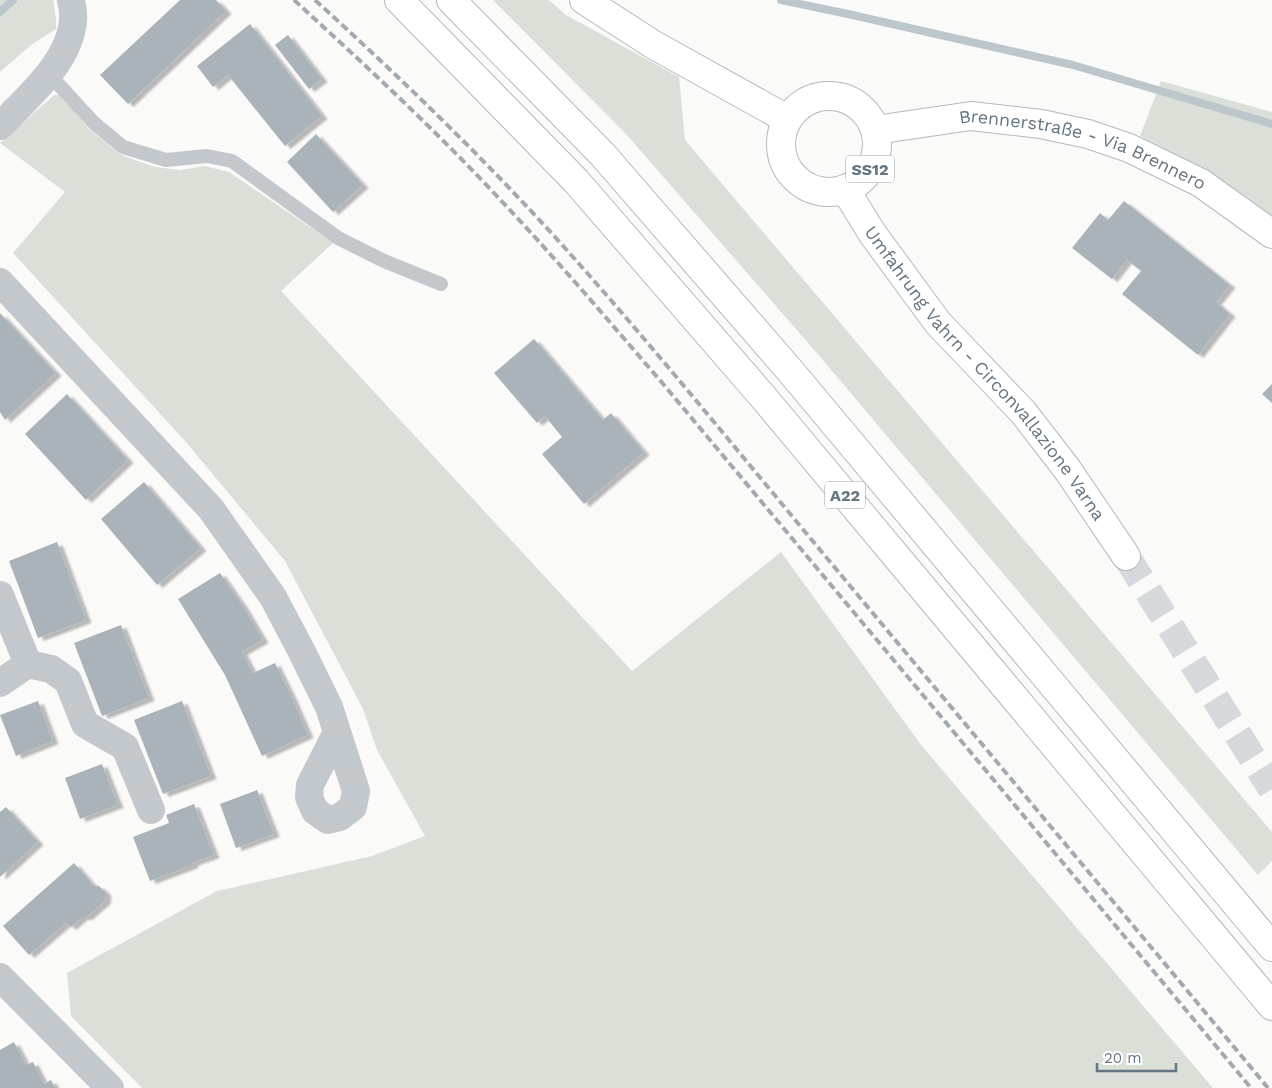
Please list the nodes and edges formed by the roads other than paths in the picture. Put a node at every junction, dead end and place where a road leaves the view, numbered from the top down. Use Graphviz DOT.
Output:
graph roads {
  1 [pos="71,0"];
  2 [pos="399,0"];
  3 [pos="451,0"];
  4 [pos="584,0"];
  5 [pos="49,74"];
  6 [pos="787,118"];
  7 [pos="0,126"];
  8 [pos="875,130"];
  9 [pos="845,189"];
  10 [pos="1272,234"];
  11 [pos="0,282"];
  12 [pos="440,284"];
  13 [pos="1126,556"];
  14 [pos="0,595"];
  15 [pos="28,664"];
  16 [pos="0,683"];
  17 [pos="337,732"];
  18 [pos="151,810"];
  19 [pos="1272,947"];
  20 [pos="0,977"];
  21 [pos="1272,1006"];
  22 [pos="110,1088"];
  1 -- 5 [label="street"];
  2 -- 21 [label="main road, A22"];
  3 -- 19 [label="main road, A22"];
  4 -- 6 [label="main road"];
  5 -- 7 [label="street"];
  5 -- 12 [label="lane"];
  6 -- 8 [label="main road, SS12"];
  6 -- 9 [label="main road, SS12"];
  8 -- 9 [label="main road, SS12"];
  8 -- 10 [label="main road, Brennerstraße - Via Brennero"];
  9 -- 13 [label="main road, Umfahrung Vahrn - Circonvallazione Varna / SS12"];
  11 -- 17 [label="street"];
  14 -- 15 [label="street"];
  15 -- 16 [label="street"];
  15 -- 18 [label="street"];
  20 -- 22 [label="street"];
}
